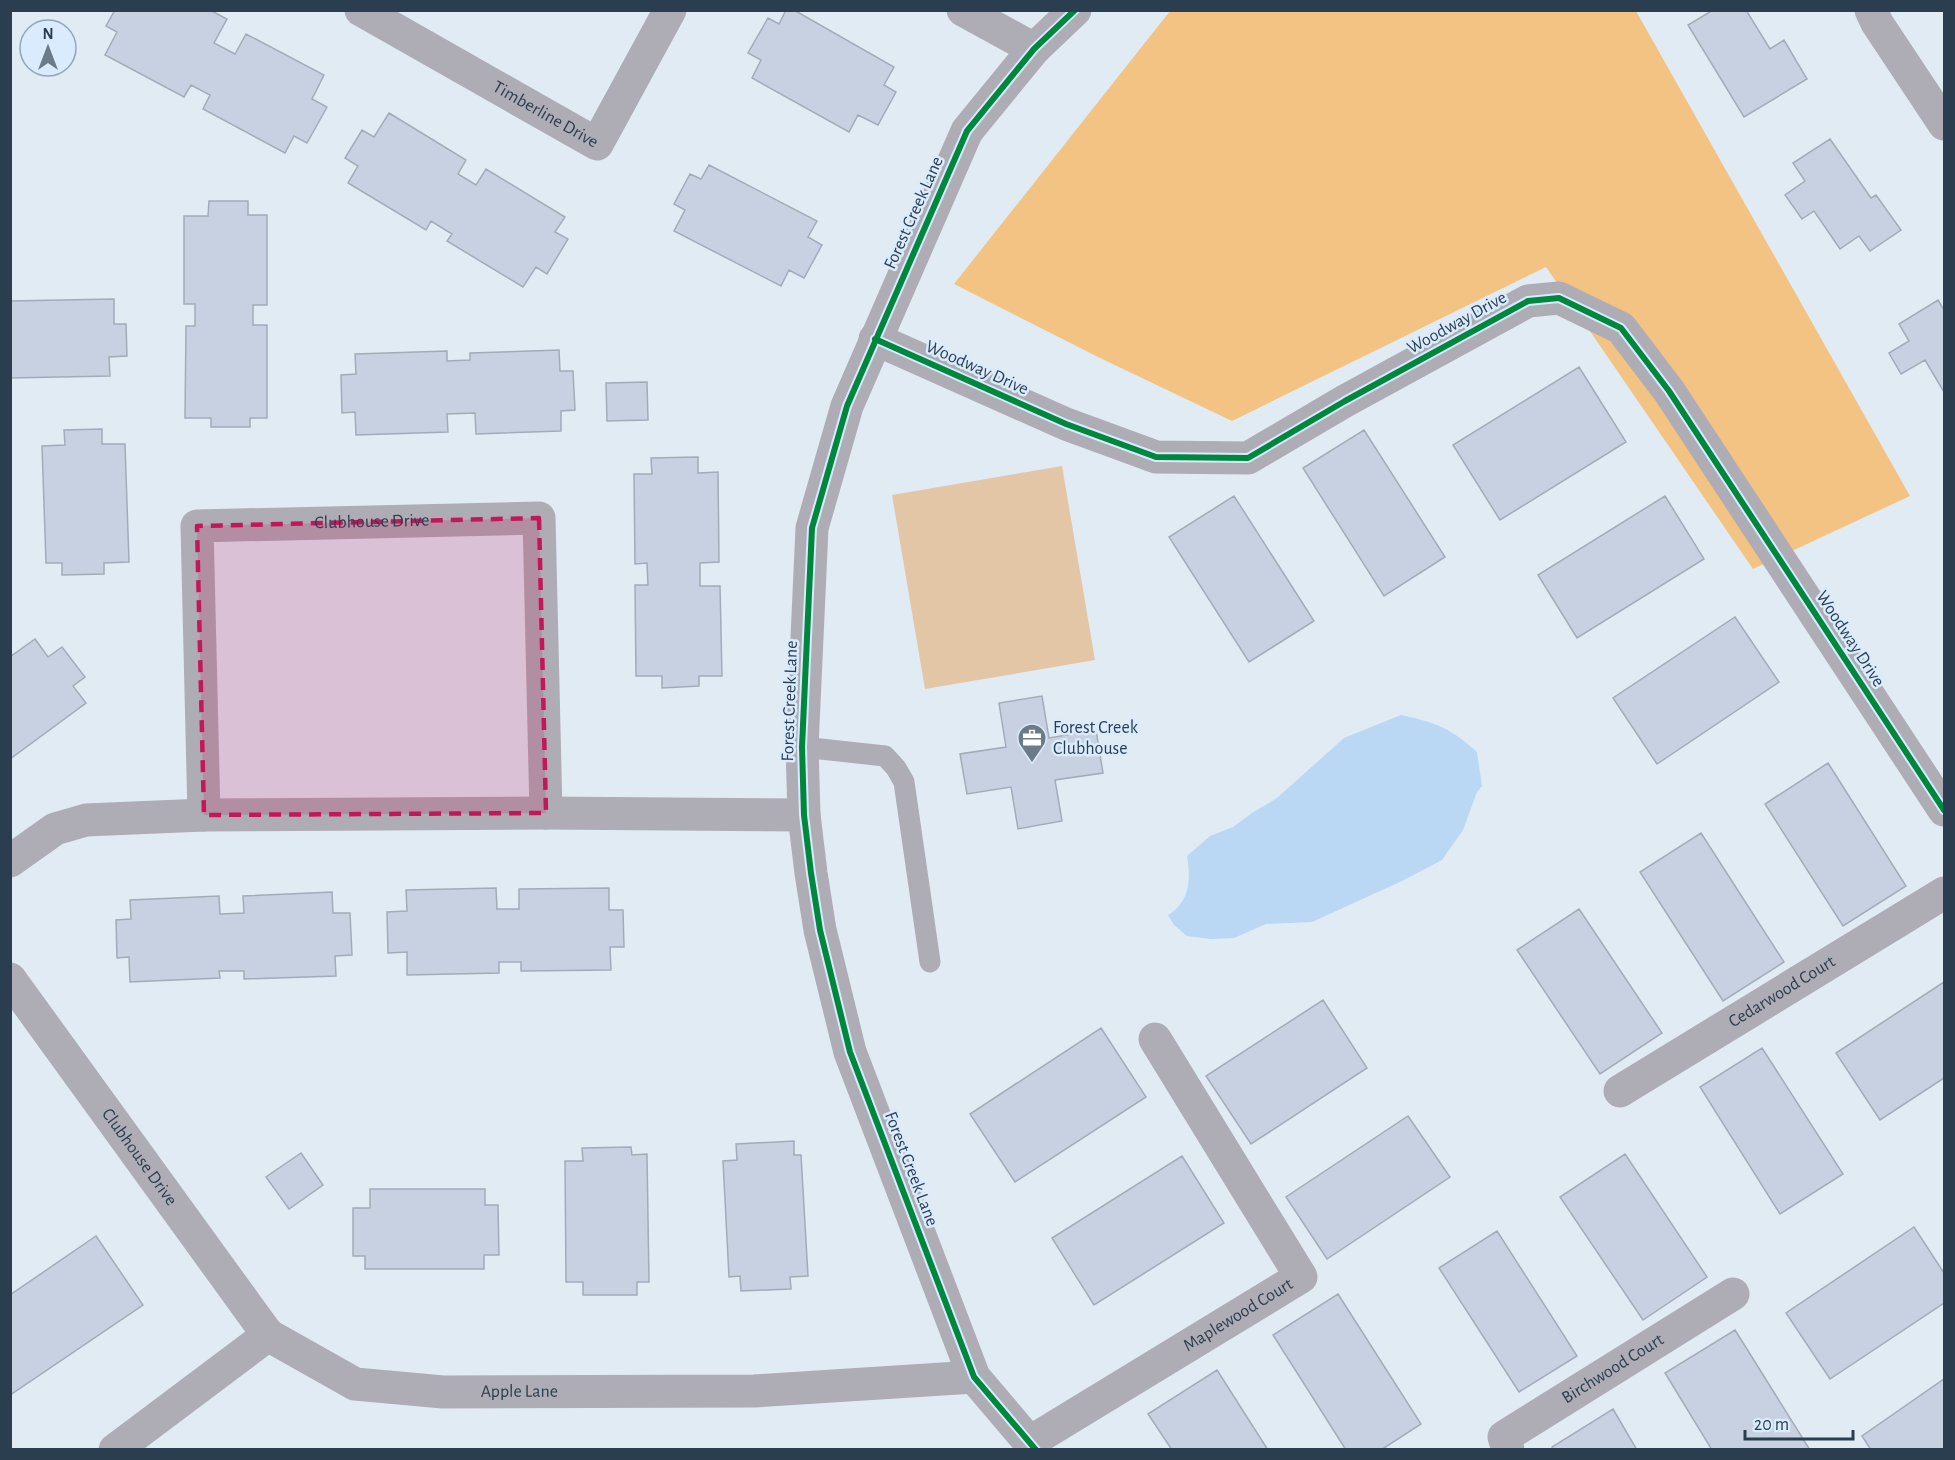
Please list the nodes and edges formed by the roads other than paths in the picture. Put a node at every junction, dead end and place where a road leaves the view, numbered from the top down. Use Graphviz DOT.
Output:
graph roads {
  1 [pos="361,10"];
  2 [pos="670,10"];
  3 [pos="963,10"];
  4 [pos="1075,10"];
  5 [pos="1870,10"];
  6 [pos="1034,49"];
  7 [pos="1944,124"];
  8 [pos="875,339"];
  9 [pos="802,747"];
  10 [pos="1944,810"];
  11 [pos="546,813"];
  12 [pos="204,815"];
  13 [pos="804,815"];
  14 [pos="10,861"];
  15 [pos="1944,893"];
  16 [pos="930,962"];
  17 [pos="10,979"];
  18 [pos="1155,1039"];
  19 [pos="1620,1091"];
  20 [pos="1733,1294"];
  21 [pos="268,1335"];
  22 [pos="974,1377"];
  23 [pos="1033,1446"];
  24 [pos="114,1449"];
  25 [pos="1508,1449"];
  1 -- 2 [label="street, Timberline Drive"];
  3 -- 6 [label="street"];
  4 -- 6 [label="street, Forest Creek Lane"];
  5 -- 7 [label="street"];
  6 -- 8 [label="street, Forest Creek Lane"];
  8 -- 9 [label="street, Forest Creek Lane"];
  8 -- 10 [label="street, Woodway Drive"];
  9 -- 13 [label="street, Forest Creek Lane"];
  9 -- 16 [label="lane"];
  11 -- 12 [label="street"];
  11 -- 12 [label="street, Clubhouse Drive"];
  11 -- 13 [label="street"];
  12 -- 14 [label="street"];
  13 -- 22 [label="street, Forest Creek Lane"];
  15 -- 19 [label="street, Cedarwood Court"];
  17 -- 21 [label="street, Clubhouse Drive"];
  18 -- 23 [label="street, Maplewood Court"];
  20 -- 25 [label="street, Birchwood Court"];
  21 -- 22 [label="street, Apple Lane"];
  21 -- 24 [label="street"];
  22 -- 23 [label="street, Forest Creek Lane"];
}
